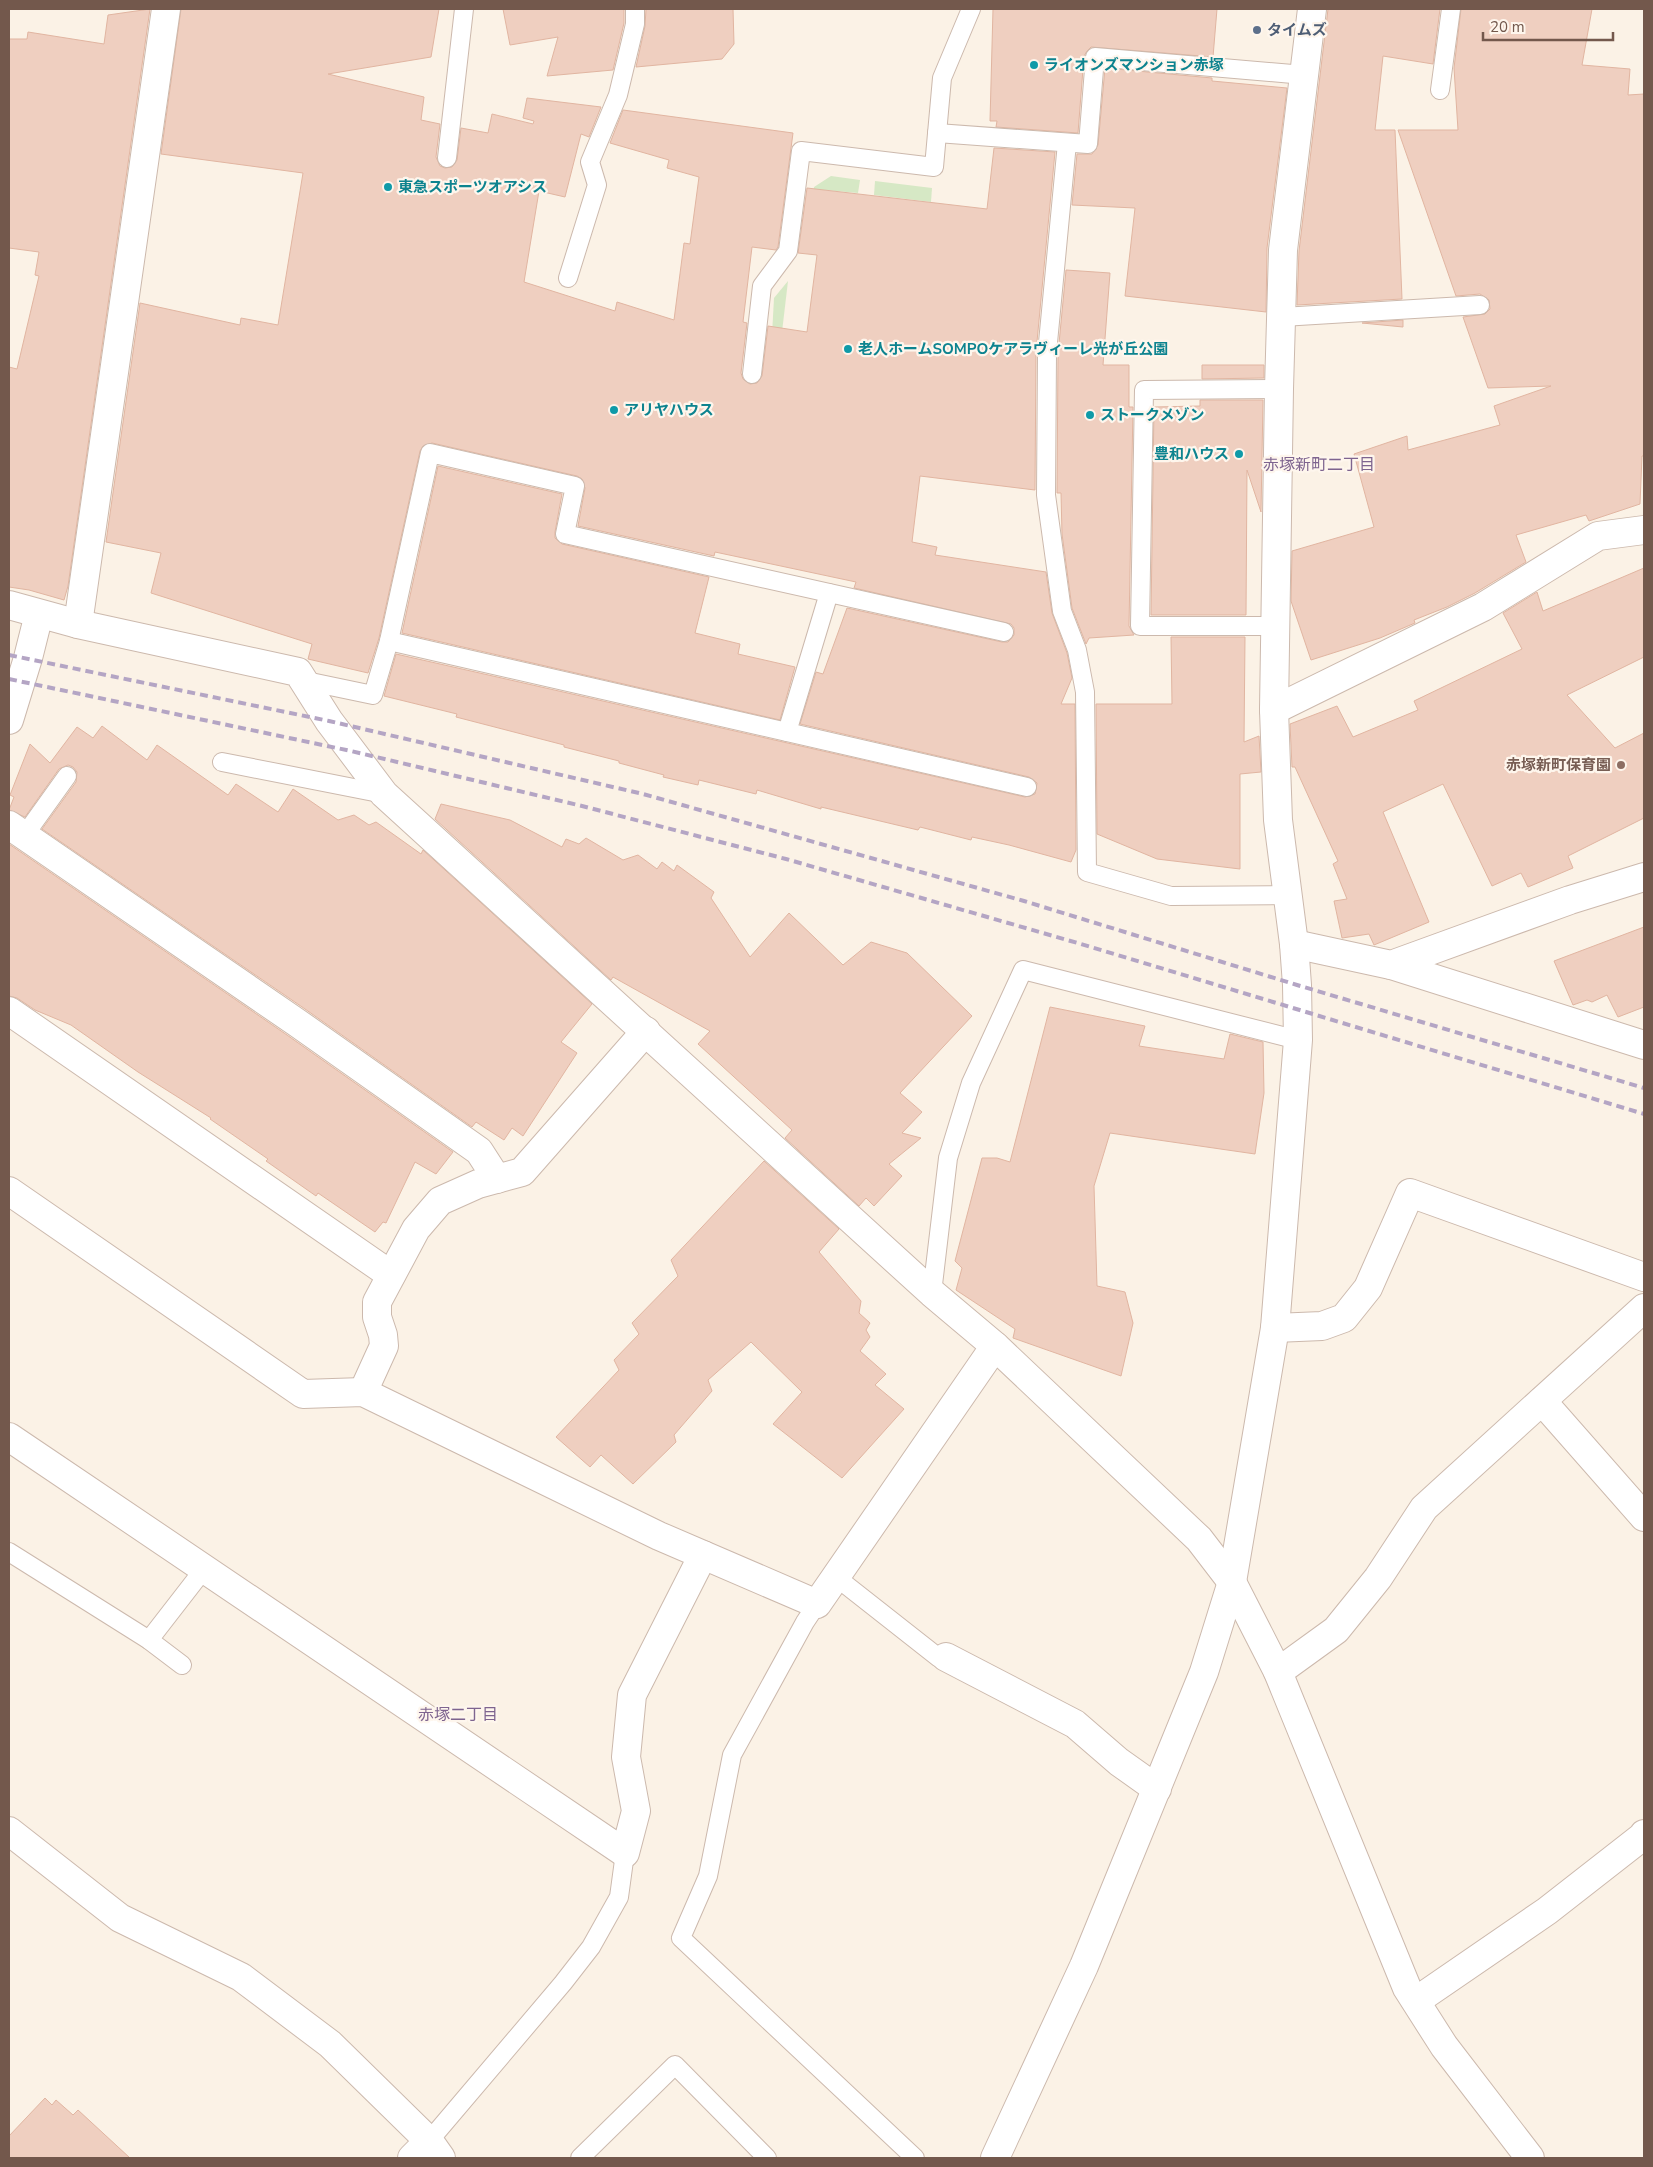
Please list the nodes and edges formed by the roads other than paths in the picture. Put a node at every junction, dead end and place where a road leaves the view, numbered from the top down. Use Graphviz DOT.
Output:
graph roads {
  1 [pos="166,9"];
  2 [pos="464,9"];
  3 [pos="635,9"];
  4 [pos="972,9"];
  5 [pos="1312,9"];
  6 [pos="1451,9"];
  7 [pos="1304,75"];
  8 [pos="1440,90"];
  9 [pos="937,133"];
  10 [pos="1067,143"];
  11 [pos="447,158"];
  12 [pos="568,278"];
  13 [pos="1480,305"];
  14 [pos="1282,317"];
  15 [pos="752,374"];
  16 [pos="1279,389"];
  17 [pos="1644,530"];
  18 [pos="829,593"];
  19 [pos="9,605"];
  20 [pos="39,614"];
  21 [pos="78,624"];
  22 [pos="1274,626"];
  23 [pos="1004,632"];
  24 [pos="388,641"];
  25 [pos="306,681"];
  26 [pos="1274,710"];
  27 [pos="9,720"];
  28 [pos="788,732"];
  29 [pos="222,762"];
  30 [pos="68,776"];
  31 [pos="1027,787"];
  32 [pos="384,794"];
  33 [pos="17,830"];
  34 [pos="1644,877"];
  35 [pos="1287,896"];
  36 [pos="1294,944"];
  37 [pos="1391,965"];
  38 [pos="9,1011"];
  39 [pos="646,1031"];
  40 [pos="1298,1040"];
  41 [pos="1644,1045"];
  42 [pos="497,1179"];
  43 [pos="9,1191"];
  44 [pos="392,1275"];
  45 [pos="1644,1277"];
  46 [pos="932,1293"];
  47 [pos="1644,1308"];
  48 [pos="1275,1328"];
  49 [pos="995,1346"];
  50 [pos="363,1392"];
  51 [pos="1542,1401"];
  52 [pos="9,1438"];
  53 [pos="1644,1517"];
  54 [pos="9,1552"];
  55 [pos="703,1555"];
  56 [pos="204,1569"];
  57 [pos="836,1577"];
  58 [pos="1232,1582"];
  59 [pos="817,1604"];
  60 [pos="149,1640"];
  61 [pos="946,1657"];
  62 [pos="182,1665"];
  63 [pos="1278,1672"];
  64 [pos="1157,1789"];
  65 [pos="9,1831"];
  66 [pos="1644,1834"];
  67 [pos="625,1853"];
  68 [pos="1416,2001"];
  69 [pos="427,2153"];
  70 [pos="580,2158"];
  71 [pos="767,2158"];
  72 [pos="915,2158"];
  73 [pos="995,2158"];
  74 [pos="1530,2158"];
  1 -- 21 [label="street"];
  2 -- 11 [label="lane"];
  3 -- 12 [label="lane"];
  4 -- 9 [label="lane"];
  5 -- 7 [label="street"];
  6 -- 8 [label="lane"];
  7 -- 10 [label="lane"];
  7 -- 14 [label="street"];
  9 -- 10 [label="lane"];
  9 -- 15 [label="lane"];
  10 -- 35 [label="lane"];
  13 -- 14 [label="lane"];
  14 -- 16 [label="street"];
  16 -- 22 [label="street"];
  16 -- 22 [label="lane"];
  17 -- 26 [label="street"];
  18 -- 23 [label="lane"];
  18 -- 24 [label="lane"];
  18 -- 28 [label="lane"];
  19 -- 20 [label="street"];
  20 -- 21 [label="street"];
  20 -- 27 [label="street"];
  21 -- 25 [label="street"];
  22 -- 26 [label="street"];
  24 -- 25 [label="lane"];
  24 -- 28 [label="lane"];
  25 -- 32 [label="street"];
  26 -- 35 [label="street"];
  28 -- 31 [label="lane"];
  29 -- 32 [label="lane"];
  30 -- 33 [label="lane"];
  32 -- 39 [label="street"];
  33 -- 42 [label="street"];
  34 -- 37 [label="street"];
  35 -- 36 [label="street"];
  36 -- 37 [label="street"];
  36 -- 40 [label="street"];
  37 -- 41 [label="street"];
  38 -- 44 [label="street"];
  39 -- 42 [label="street"];
  39 -- 46 [label="street"];
  40 -- 46 [label="lane"];
  40 -- 48 [label="street"];
  42 -- 44 [label="street"];
  43 -- 50 [label="street"];
  44 -- 50 [label="street"];
  45 -- 48 [label="street"];
  46 -- 49 [label="street"];
  47 -- 51 [label="street"];
  48 -- 58 [label="street"];
  49 -- 57 [label="street"];
  49 -- 58 [label="street"];
  50 -- 55 [label="street"];
  51 -- 53 [label="street"];
  51 -- 63 [label="street"];
  52 -- 56 [label="street"];
  54 -- 60 [label="lane"];
  55 -- 59 [label="street"];
  55 -- 67 [label="street"];
  56 -- 60 [label="lane"];
  56 -- 67 [label="street"];
  57 -- 59 [label="street"];
  57 -- 61 [label="lane"];
  58 -- 63 [label="street"];
  58 -- 64 [label="street"];
  59 -- 72 [label="lane"];
  60 -- 62 [label="lane"];
  61 -- 64 [label="street"];
  63 -- 68 [label="street"];
  64 -- 73 [label="street"];
  65 -- 69 [label="street"];
  66 -- 68 [label="street"];
  67 -- 69 [label="lane"];
  68 -- 74 [label="street"];
  70 -- 71 [label="lane"];
}
